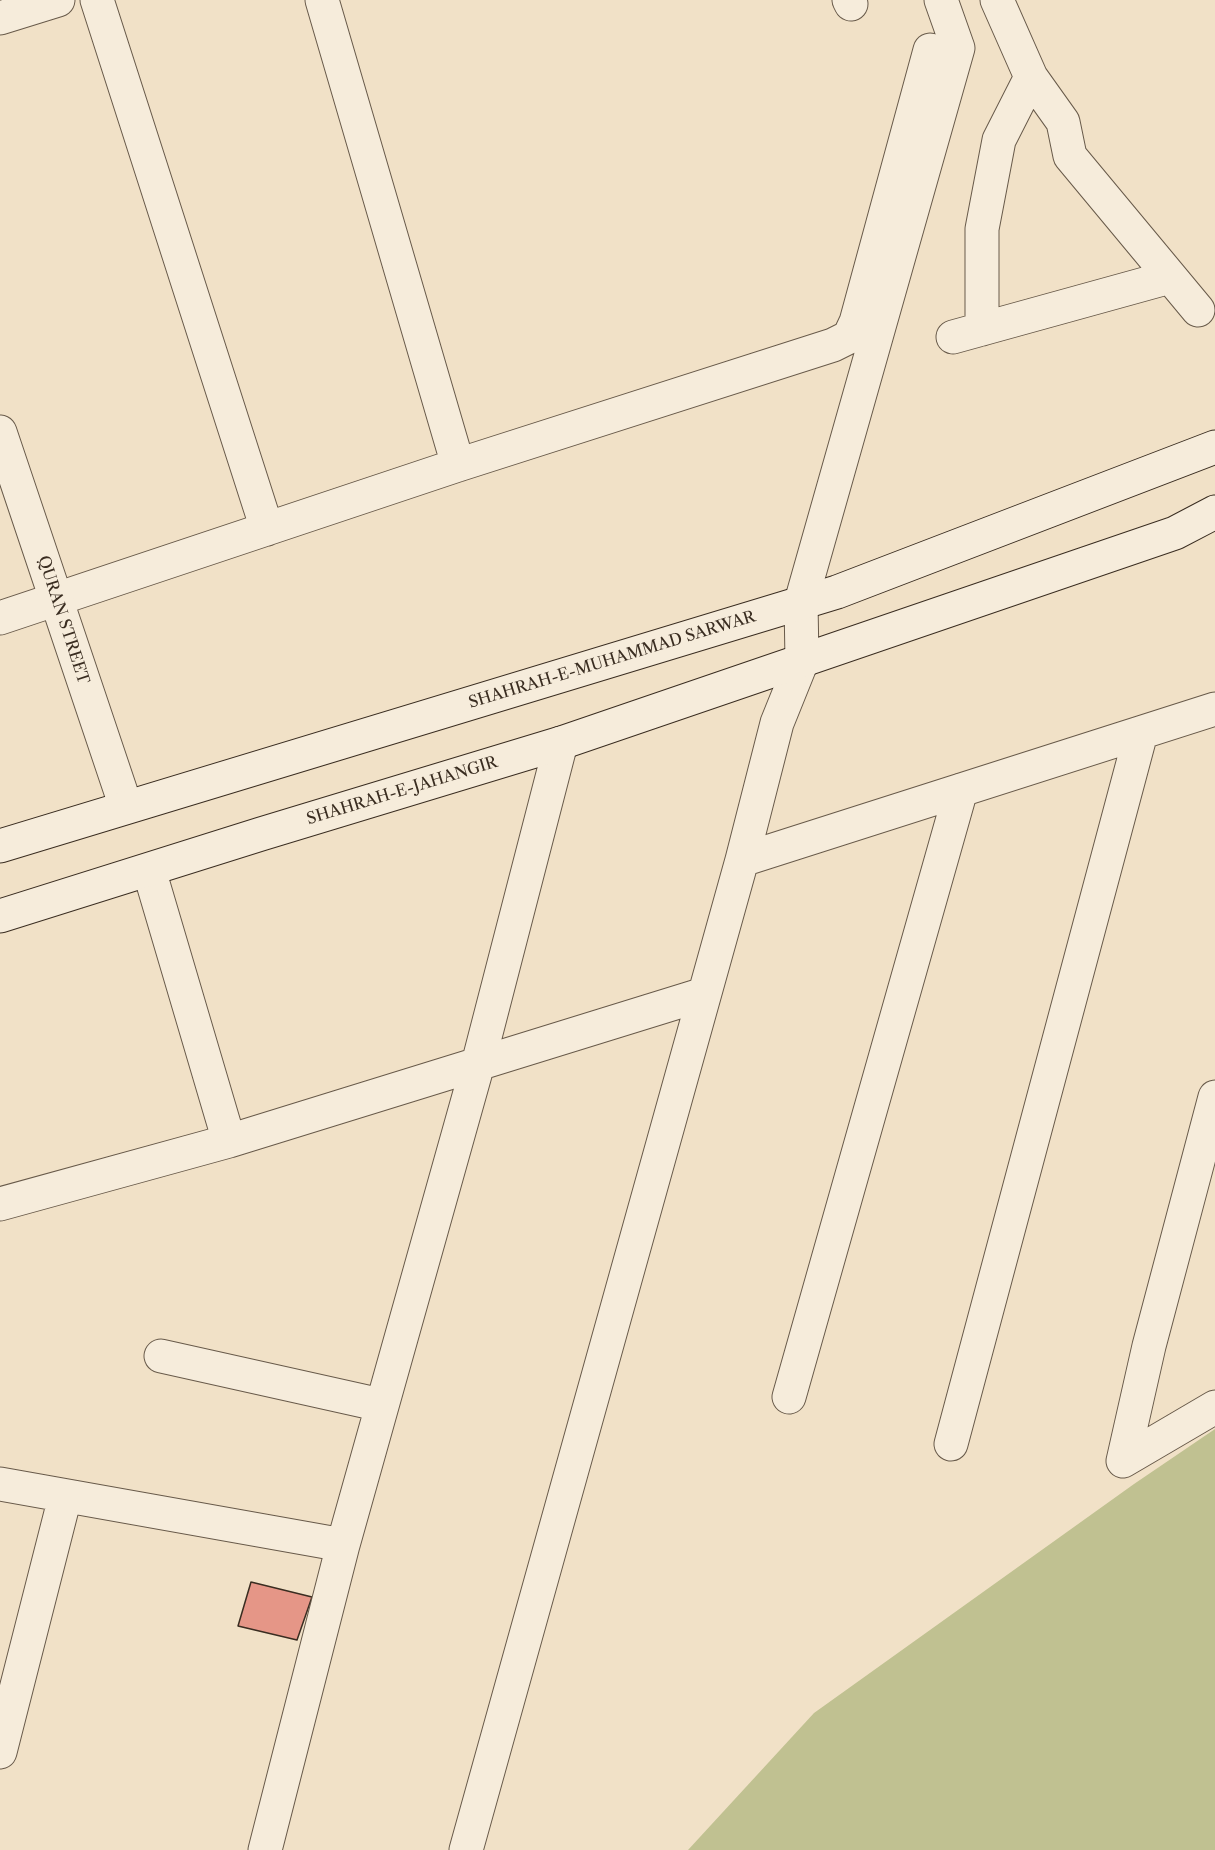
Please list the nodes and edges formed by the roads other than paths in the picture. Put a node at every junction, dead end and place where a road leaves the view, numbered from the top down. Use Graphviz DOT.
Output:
graph roads {
  1 [pos="58,0"];
  2 [pos="97,0"];
  3 [pos="322,0"];
  4 [pos="941,0"];
  5 [pos="997,0"];
  6 [pos="0,18"];
  7 [pos="930,51"];
  8 [pos="1031,77"];
  9 [pos="1170,277"];
  10 [pos="1198,310"];
  11 [pos="0,432"];
  12 [pos="1215,447"];
  13 [pos="458,465"];
  14 [pos="1215,512"];
  15 [pos="267,529"];
  16 [pos="56,600"];
  17 [pos="801,602"];
  18 [pos="0,618"];
  19 [pos="802,661"];
  20 [pos="1215,709"];
  21 [pos="1141,733"];
  22 [pos="561,743"];
  23 [pos="961,790"];
  24 [pos="126,807"];
  25 [pos="0,846"];
  26 [pos="742,860"];
  27 [pos="149,870"];
  28 [pos="0,916"];
  29 [pos="704,994"];
  30 [pos="478,1064"];
  31 [pos="1215,1097"];
  32 [pos="229,1141"];
  33 [pos="0,1204"];
  34 [pos="161,1356"];
  35 [pos="789,1397"];
  36 [pos="381,1405"];
  37 [pos="1215,1407"];
  38 [pos="951,1444"];
  39 [pos="0,1484"];
  40 [pos="65,1497"];
  41 [pos="342,1545"];
  42 [pos="0,1752"];
  43 [pos="265,1850"];
  44 [pos="466,1850"];
  1 -- 6 [label="street"];
  2 -- 15 [label="street"];
  3 -- 13 [label="street"];
  4 -- 17 [label="street"];
  5 -- 8 [label="street"];
  7 -- 13 [label="street"];
  8 -- 9 [label="street"];
  8 -- 9 [label="street"];
  9 -- 10 [label="street"];
  11 -- 16 [label="street, QURAN STREET"];
  12 -- 17 [label="street, SHAHRAH-E-MUHAMMAD SARWAR"];
  13 -- 15 [label="street"];
  14 -- 19 [label="street"];
  15 -- 16 [label="street"];
  16 -- 18 [label="street"];
  16 -- 24 [label="street, QURAN STREET"];
  17 -- 19 [label="street"];
  17 -- 24 [label="street, SHAHRAH-E-MUHAMMAD SARWAR"];
  19 -- 22 [label="street, SHAHRAH-E-JAHANGIR"];
  19 -- 26 [label="street"];
  20 -- 21 [label="street"];
  21 -- 23 [label="street"];
  21 -- 38 [label="street"];
  22 -- 27 [label="street, SHAHRAH-E-JAHANGIR"];
  22 -- 30 [label="street"];
  23 -- 26 [label="street"];
  23 -- 35 [label="street"];
  24 -- 25 [label="street, SHAHRAH-E-MUHAMMAD SARWAR"];
  26 -- 29 [label="street"];
  27 -- 28 [label="street, SHAHRAH-E-JAHANGIR"];
  27 -- 32 [label="street"];
  29 -- 30 [label="street"];
  29 -- 44 [label="street"];
  30 -- 32 [label="street"];
  30 -- 36 [label="street"];
  31 -- 37 [label="street"];
  32 -- 33 [label="street"];
  34 -- 36 [label="street"];
  36 -- 41 [label="street"];
  39 -- 40 [label="street"];
  40 -- 41 [label="street"];
  40 -- 42 [label="street"];
  41 -- 43 [label="street"];
}
